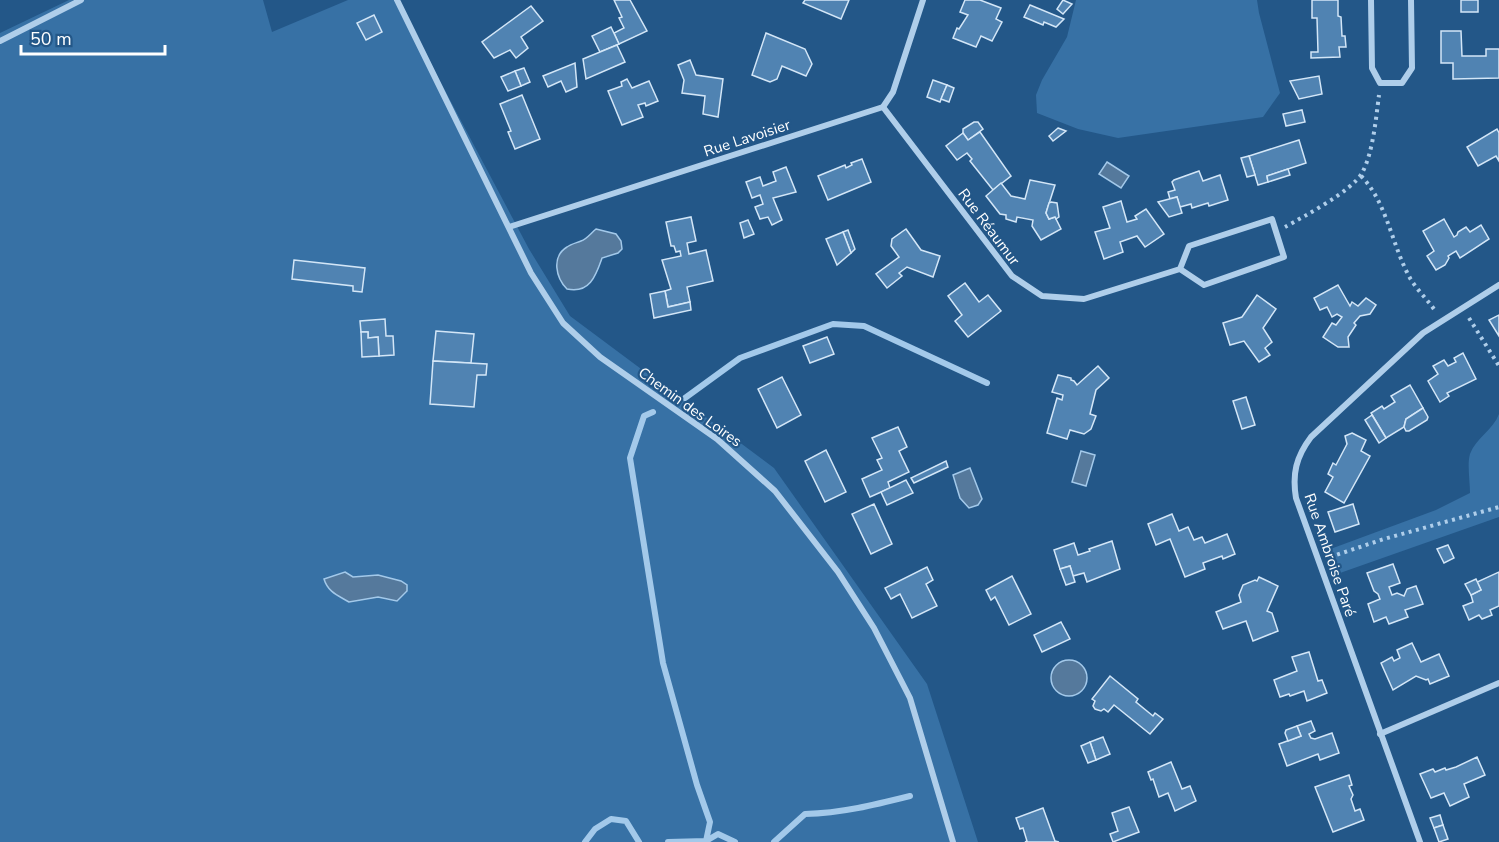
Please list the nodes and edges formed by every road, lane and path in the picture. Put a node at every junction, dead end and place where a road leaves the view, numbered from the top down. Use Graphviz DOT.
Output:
graph roads {
  1 [pos="81,0"];
  2 [pos="397,0"];
  3 [pos="923,0"];
  4 [pos="1371,0"];
  5 [pos="1410,0"];
  6 [pos="0,41"];
  7 [pos="1380,83"];
  8 [pos="883,107"];
  9 [pos="1361,176"];
  10 [pos="509,227"];
  11 [pos="1276,231"];
  12 [pos="1180,269"];
  13 [pos="1499,285"];
  14 [pos="1461,307"];
  15 [pos="1442,320"];
  16 [pos="1499,366"];
  17 [pos="1499,507"];
  18 [pos="1320,561"];
  19 [pos="1499,683"];
  20 [pos="1380,734"];
  21 [pos="953,842"];
  22 [pos="1420,842"];
  1 -- 6 [label="street"];
  2 -- 10 [label="street, Chemin des Loires"];
  3 -- 8 [label="street"];
  4 -- 7 [label="street"];
  5 -- 7 [label="street"];
  7 -- 9 [label="path"];
  8 -- 10 [label="street, Rue Lavoisier"];
  8 -- 12 [label="street, Rue Réaumur"];
  9 -- 11 [label="path"];
  9 -- 15 [label="path"];
  10 -- 21 [label="street, Chemin des Loires"];
  11 -- 12 [label="street"];
  11 -- 12 [label="street"];
  13 -- 14 [label="street, Rue Ambroise Paré"];
  14 -- 15 [label="street, Rue Ambroise Paré"];
  14 -- 16 [label="path"];
  15 -- 18 [label="street, Rue Ambroise Paré"];
  17 -- 18 [label="path"];
  18 -- 20 [label="street, Rue Ambroise Paré"];
  19 -- 20 [label="street"];
  20 -- 22 [label="street, Rue Ambroise Paré"];
}
